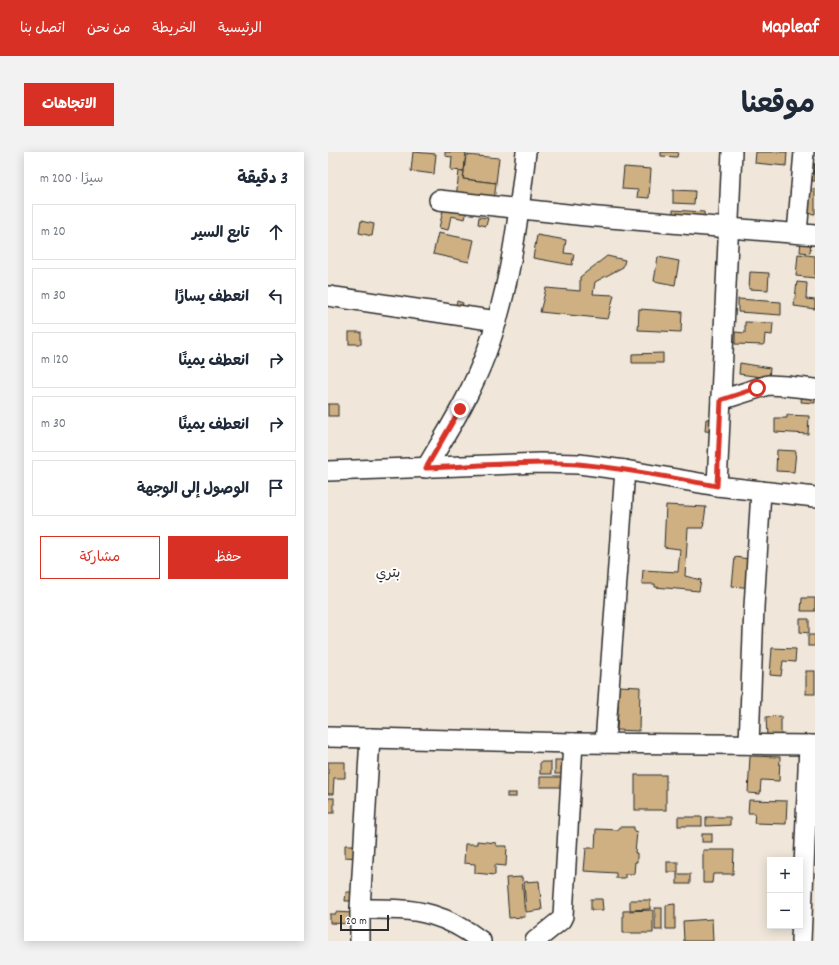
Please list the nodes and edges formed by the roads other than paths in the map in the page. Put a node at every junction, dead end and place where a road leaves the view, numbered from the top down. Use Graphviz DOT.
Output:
graph roads {
  1 [pos="526,152"];
  2 [pos="732,152"];
  3 [pos="804,152"];
  4 [pos="439,200"];
  5 [pos="519,209"];
  6 [pos="729,228"];
  7 [pos="806,234"];
  8 [pos="328,296"];
  9 [pos="498,321"];
  10 [pos="815,389"];
  11 [pos="721,400"];
  12 [pos="426,468"];
  13 [pos="625,470"];
  14 [pos="328,471"];
  15 [pos="717,486"];
  16 [pos="761,491"];
  17 [pos="815,497"];
  18 [pos="328,737"];
  19 [pos="370,738"];
  20 [pos="573,743"];
  21 [pos="605,743"];
  22 [pos="749,744"];
  23 [pos="812,745"];
  24 [pos="360,909"];
  25 [pos="454,933"];
  26 [pos="360,941"];
  27 [pos="481,941"];
  28 [pos="535,941"];
  29 [pos="801,941"];
  1 -- 5 [label="street"];
  2 -- 6 [label="street"];
  3 -- 7 [label="street"];
  4 -- 5 [label="street"];
  5 -- 6 [label="street"];
  5 -- 9 [label="street"];
  6 -- 7 [label="street"];
  6 -- 11 [label="street"];
  8 -- 9 [label="street"];
  9 -- 12 [label="street"];
  10 -- 11 [label="street"];
  11 -- 15 [label="street"];
  12 -- 13 [label="street"];
  12 -- 14 [label="street"];
  13 -- 15 [label="street"];
  13 -- 21 [label="street"];
  15 -- 16 [label="street"];
  16 -- 17 [label="street"];
  16 -- 22 [label="street"];
  18 -- 19 [label="street"];
  19 -- 20 [label="street"];
  19 -- 24 [label="street"];
  20 -- 21 [label="street"];
  20 -- 28 [label="street"];
  21 -- 22 [label="street"];
  22 -- 23 [label="street"];
  23 -- 29 [label="street"];
  24 -- 25 [label="street"];
  24 -- 26 [label="street"];
  25 -- 27 [label="street"];
}
